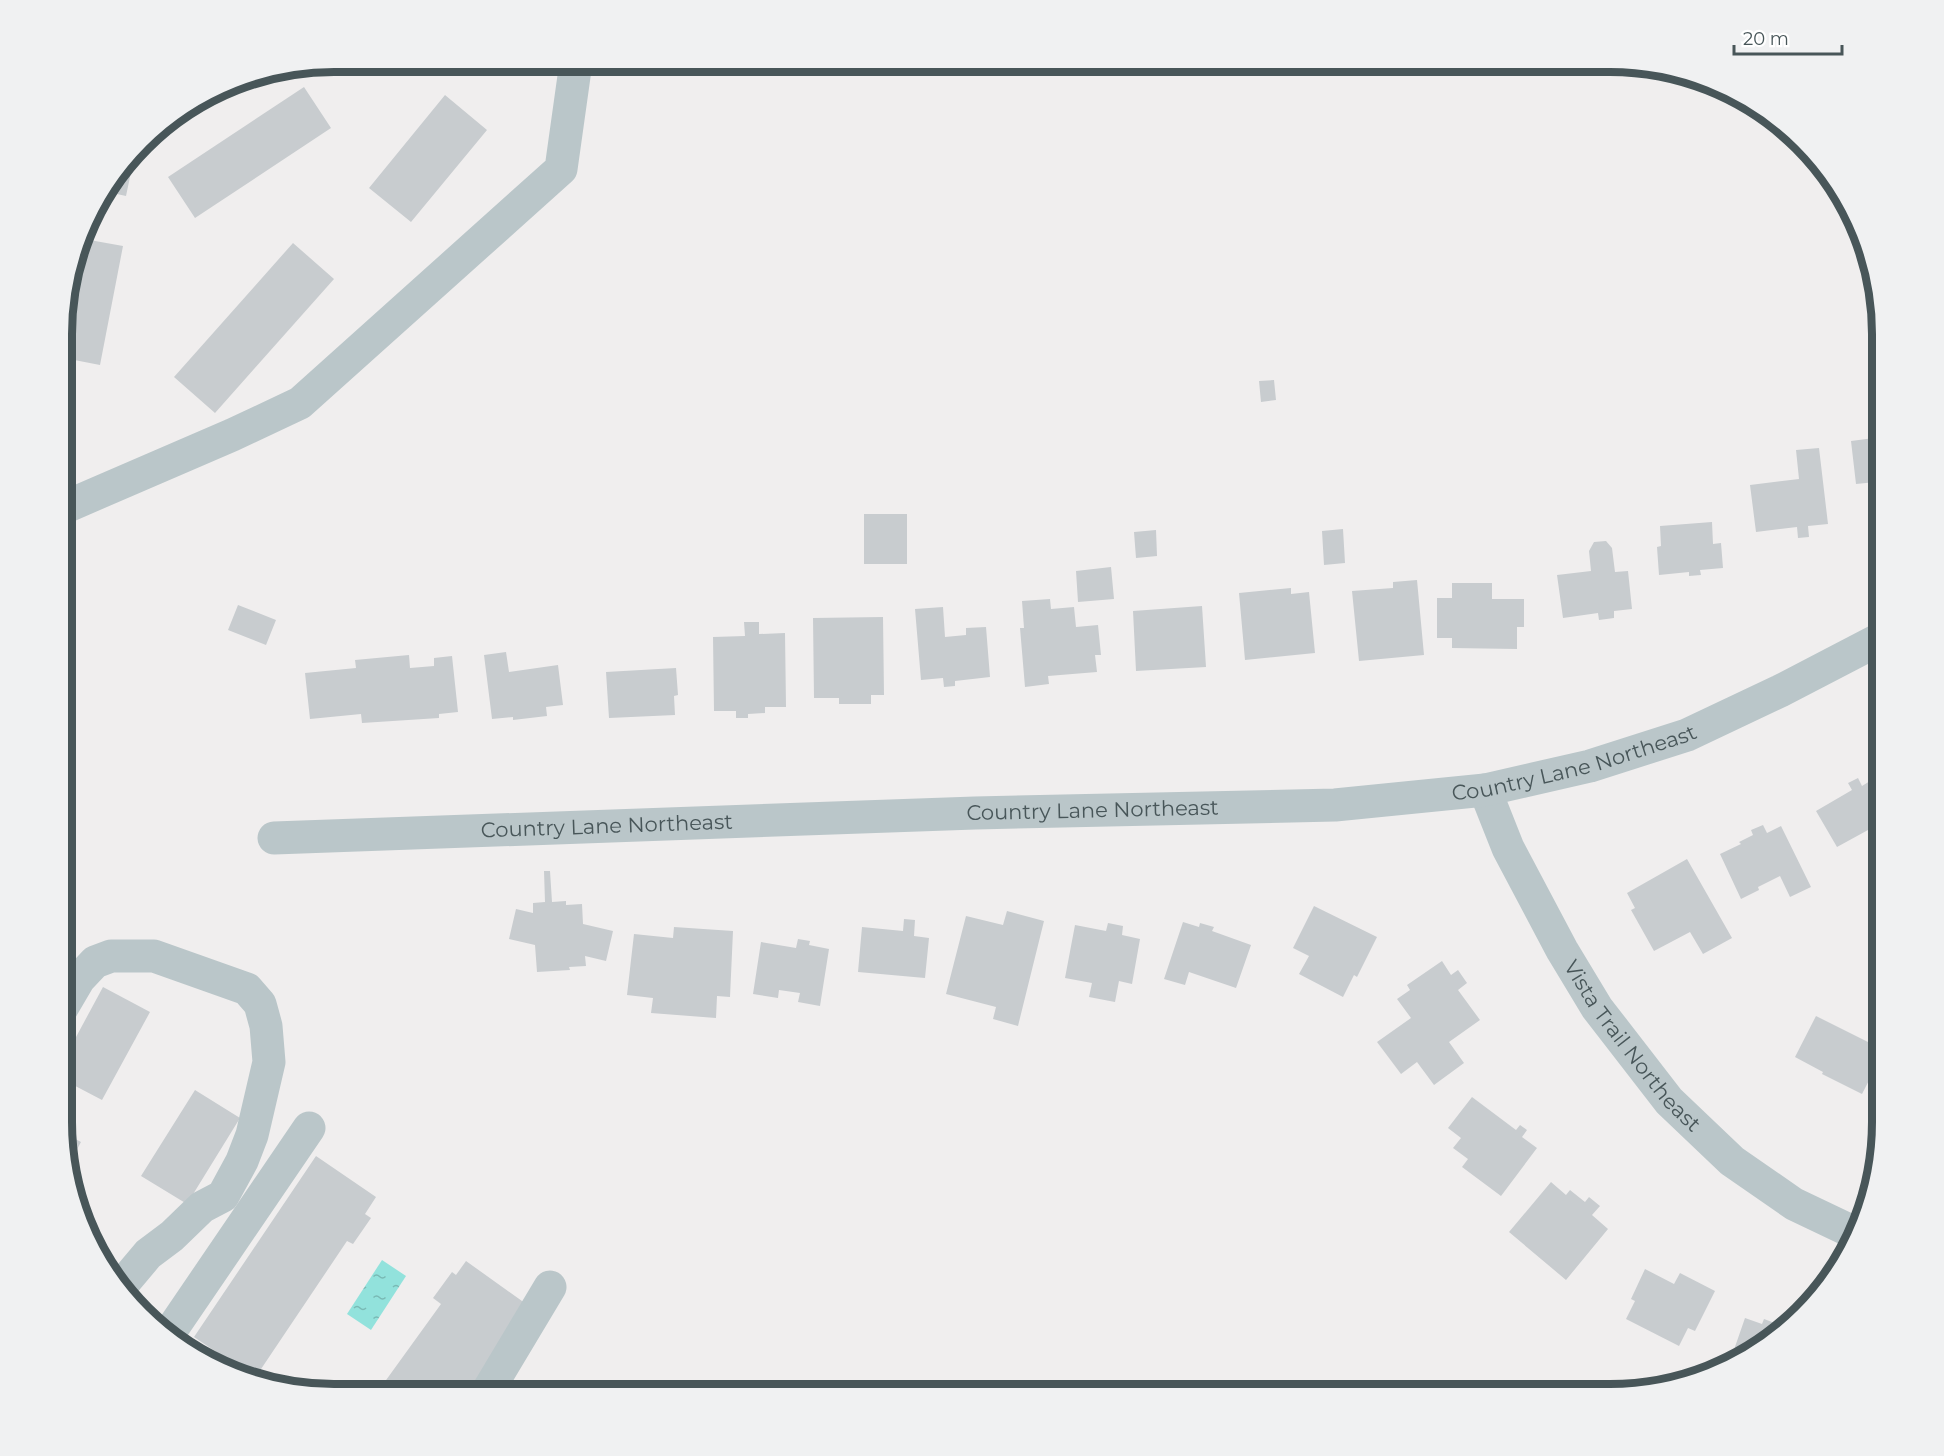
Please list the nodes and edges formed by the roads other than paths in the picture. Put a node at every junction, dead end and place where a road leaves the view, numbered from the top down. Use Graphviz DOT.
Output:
graph roads {
  1 [pos="575,72"];
  2 [pos="72,504"];
  3 [pos="1872,644"];
  4 [pos="1485,789"];
  5 [pos="274,838"];
  6 [pos="72,991"];
  7 [pos="309,1128"];
  8 [pos="1849,1230"];
  9 [pos="126,1281"];
  10 [pos="550,1287"];
  11 [pos="173,1328"];
  12 [pos="492,1384"];
  1 -- 2 [label="street"];
  3 -- 4 [label="street, Country Lane Northeast"];
  4 -- 5 [label="street, Country Lane Northeast"];
  4 -- 8 [label="street, Vista Trail Northeast"];
  6 -- 9 [label="street"];
  7 -- 11 [label="street"];
  10 -- 12 [label="street"];
}
